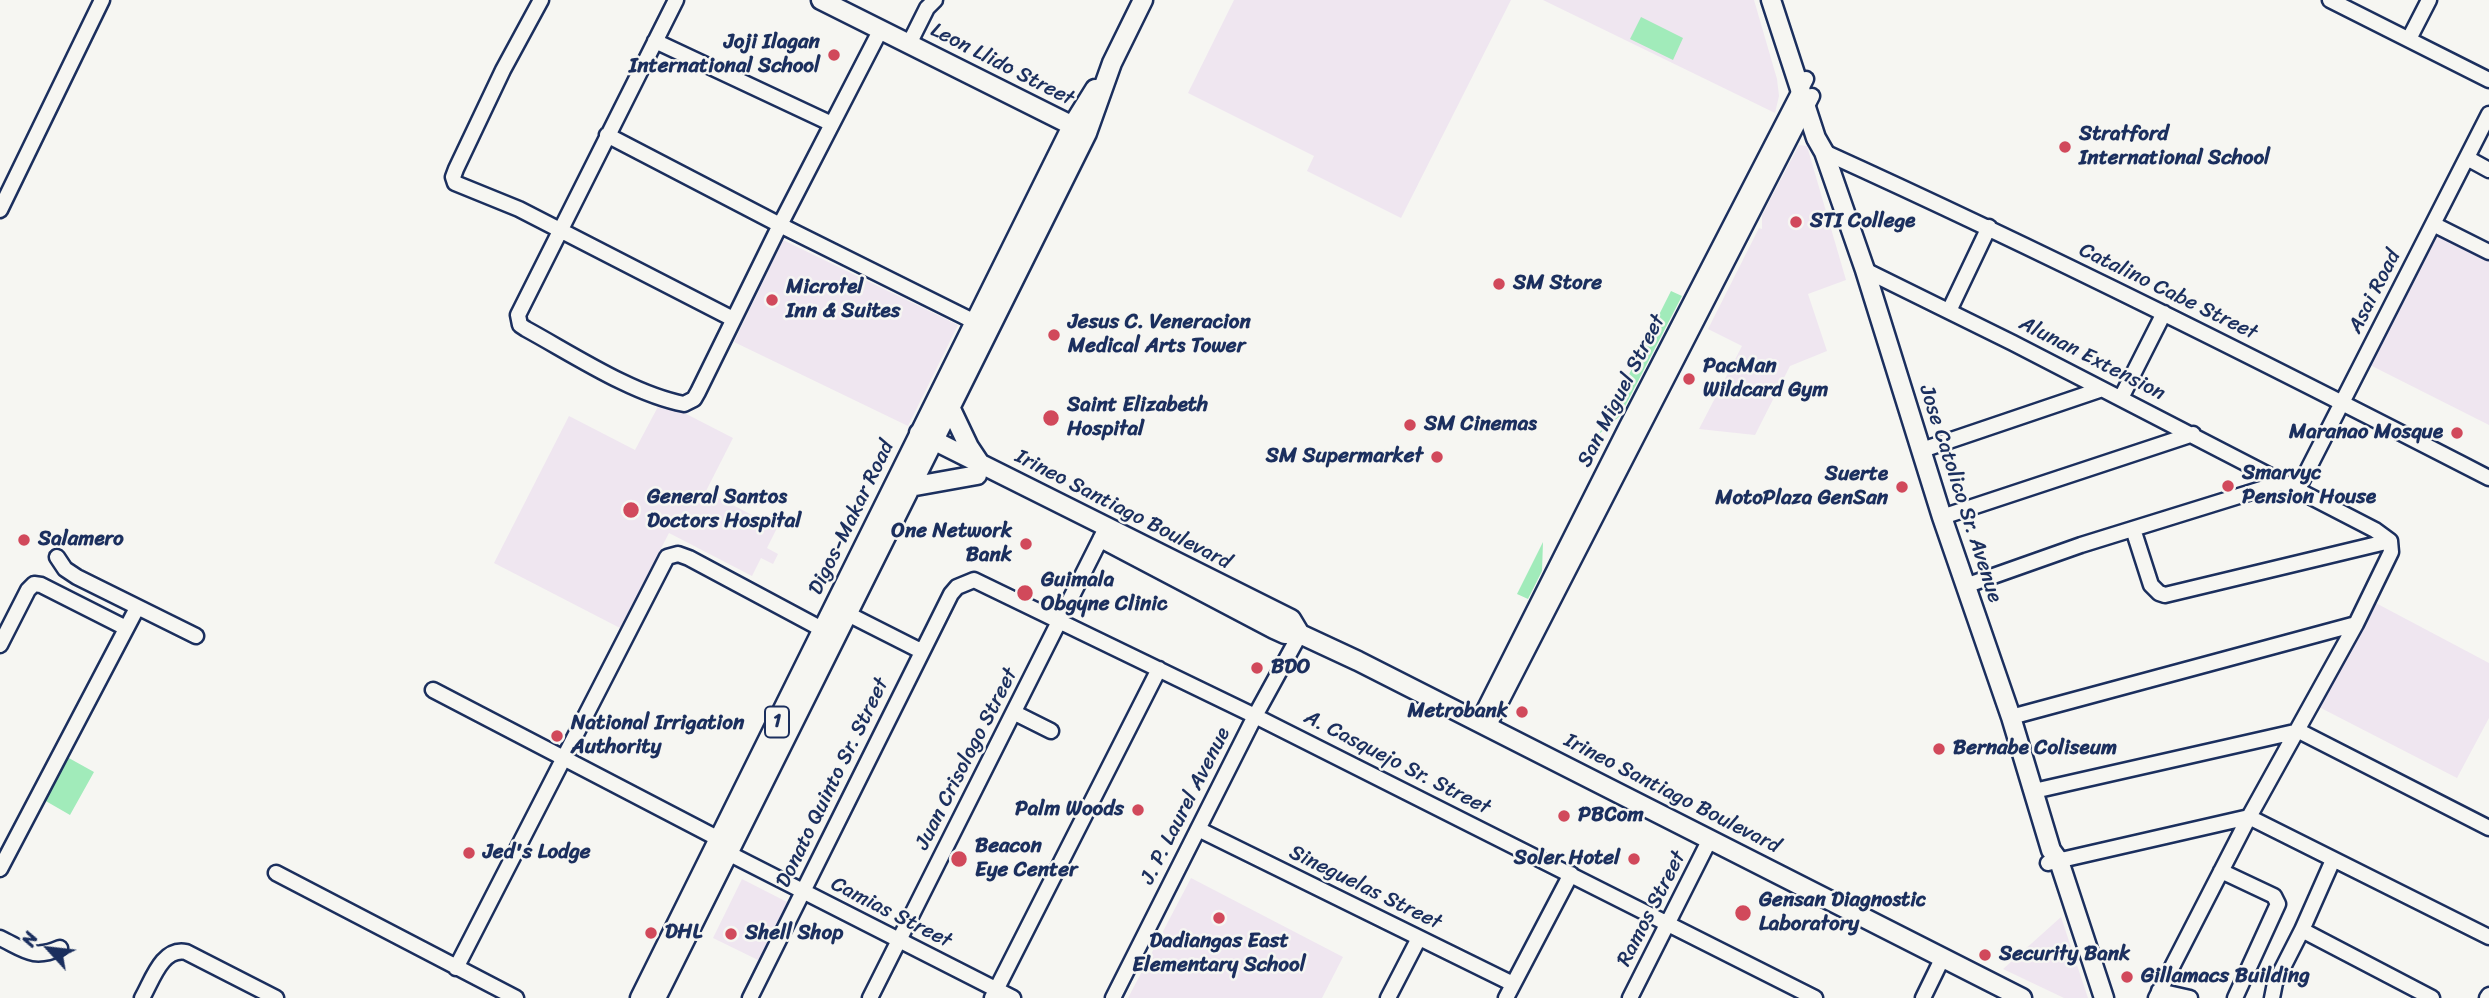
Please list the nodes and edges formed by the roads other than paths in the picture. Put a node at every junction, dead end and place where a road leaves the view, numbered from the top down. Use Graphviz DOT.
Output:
graph roads {
  1 [pos="102,0"];
  2 [pos="541,0"];
  3 [pos="676,0"];
  4 [pos="821,0"];
  5 [pos="935,0"];
  6 [pos="1143,0"];
  7 [pos="1770,0"];
  8 [pos="1781,0"];
  9 [pos="2330,0"];
  10 [pos="2429,0"];
  11 [pos="881,29"];
  12 [pos="2409,39"];
  13 [pos="655,41"];
  14 [pos="909,44"];
  15 [pos="2489,80"];
  16 [pos="1806,93"];
  17 [pos="2489,114"];
  18 [pos="832,124"];
  19 [pos="1079,129"];
  20 [pos="607,135"];
  21 [pos="1825,152"];
  22 [pos="2467,158"];
  23 [pos="2489,170"];
  24 [pos="0,210"];
  25 [pos="2433,224"];
  26 [pos="779,225"];
  27 [pos="1989,227"];
  28 [pos="560,231"];
  29 [pos="2489,252"];
  30 [pos="1865,270"];
  31 [pos="1949,311"];
  32 [pos="2164,313"];
  33 [pos="733,318"];
  34 [pos="975,322"];
  35 [pos="2102,389"];
  36 [pos="2121,398"];
  37 [pos="2342,403"];
  38 [pos="950,407"];
  39 [pos="2193,434"];
  40 [pos="924,443"];
  41 [pos="1922,450"];
  42 [pos="979,470"];
  43 [pos="2489,478"];
  44 [pos="2284,482"];
  45 [pos="910,487"];
  46 [pos="2298,489"];
  47 [pos="1942,517"];
  48 [pos="2133,529"];
  49 [pos="1104,533"];
  50 [pos="2390,541"];
  51 [pos="57,557"];
  52 [pos="1965,586"];
  53 [pos="957,587"];
  54 [pos="137,608"];
  55 [pos="840,610"];
  56 [pos="1060,621"];
  57 [pos="2356,624"];
  58 [pos="126,628"];
  59 [pos="829,633"];
  60 [pos="1300,634"];
  61 [pos="196,636"];
  62 [pos="0,645"];
  63 [pos="921,652"];
  64 [pos="1158,669"];
  65 [pos="433,690"];
  66 [pos="1015,713"];
  67 [pos="1255,716"];
  68 [pos="2011,716"];
  69 [pos="1483,725"];
  70 [pos="1051,731"];
  71 [pos="2299,731"];
  72 [pos="562,758"];
  73 [pos="2034,790"];
  74 [pos="2249,817"];
  75 [pos="2489,828"];
  76 [pos="1198,829"];
  77 [pos="1710,839"];
  78 [pos="723,846"];
  79 [pos="2052,858"];
  80 [pos="2333,860"];
  81 [pos="0,869"];
  82 [pos="2221,871"];
  83 [pos="276,873"];
  84 [pos="1571,874"];
  85 [pos="803,891"];
  86 [pos="1668,923"];
  87 [pos="2302,930"];
  88 [pos="2489,937"];
  89 [pos="0,938"];
  90 [pos="1419,938"];
  91 [pos="899,941"];
  92 [pos="60,948"];
  93 [pos="1943,957"];
  94 [pos="456,968"];
  95 [pos="1513,984"];
  96 [pos="994,994"];
  97 [pos="2158,994"];
  98 [pos="2095,997"];
  99 [pos="142,998"];
  100 [pos="276,998"];
  101 [pos="516,998"];
  102 [pos="640,998"];
  103 [pos="656,998"];
  104 [pos="750,998"];
  105 [pos="870,998"];
  106 [pos="1013,998"];
  107 [pos="1112,998"];
  108 [pos="1388,998"];
  109 [pos="1506,998"];
  110 [pos="1630,998"];
  111 [pos="1815,998"];
  112 [pos="1923,998"];
  113 [pos="2022,998"];
  114 [pos="2190,998"];
  115 [pos="2235,998"];
  116 [pos="2272,998"];
  117 [pos="2432,998"];
  1 -- 24 [label="street"];
  2 -- 28 [label="street"];
  3 -- 13 [label="street"];
  4 -- 11 [label="main road, Leon Llido Street"];
  5 -- 14 [label="street"];
  6 -- 19 [label="main road, Digos-Makar Road / 1"];
  7 -- 16 [label="main road, Jose Catolico Sr. Avenue"];
  8 -- 16 [label="main road, Jose Catolico Sr. Avenue"];
  9 -- 12 [label="street"];
  10 -- 12 [label="street"];
  11 -- 14 [label="main road, Leon Llido Street"];
  11 -- 18 [label="street"];
  12 -- 15 [label="street"];
  13 -- 18 [label="street"];
  13 -- 20 [label="street"];
  14 -- 19 [label="main road, Leon Llido Street"];
  16 -- 21 [label="main road, Jose Catolico Sr. Avenue"];
  16 -- 69 [label="street, San Miguel Street"];
  17 -- 22 [label="street, Asai Road"];
  18 -- 26 [label="street"];
  19 -- 34 [label="main road, Digos-Makar Road / 1"];
  19 -- 38 [label="main road, Digos-Makar Road / 1"];
  20 -- 26 [label="street"];
  20 -- 28 [label="street"];
  21 -- 27 [label="street, Catalino Cabe Street"];
  21 -- 30 [label="main road, Jose Catolico Sr. Avenue"];
  22 -- 23 [label="street"];
  22 -- 25 [label="street, Asai Road"];
  25 -- 29 [label="street"];
  25 -- 37 [label="street, Asai Road"];
  26 -- 33 [label="street"];
  26 -- 34 [label="street"];
  27 -- 31 [label="street"];
  27 -- 32 [label="street, Catalino Cabe Street"];
  28 -- 33 [label="street"];
  28 -- 33 [label="street"];
  30 -- 31 [label="street, Alunan Extension"];
  30 -- 41 [label="main road, Jose Catolico Sr. Avenue"];
  31 -- 35 [label="street, Alunan Extension"];
  32 -- 36 [label="street"];
  32 -- 37 [label="street, Catalino Cabe Street"];
  34 -- 40 [label="main road, Digos-Makar Road / 1"];
  35 -- 36 [label="street, Alunan Extension"];
  35 -- 41 [label="street"];
  36 -- 39 [label="street, Alunan Extension"];
  37 -- 43 [label="street, Catalino Cabe Street"];
  37 -- 46 [label="street, Asai Road"];
  38 -- 40 [label="main road, Digos-Makar Road / 1"];
  38 -- 42 [label="main road"];
  39 -- 44 [label="street, Alunan Extension"];
  39 -- 47 [label="street"];
  40 -- 42 [label="main road, Irineo Santiago Boulevard"];
  40 -- 45 [label="main road, Digos-Makar Road / 1"];
  40 -- 55 [label="main road, Digos-Makar Road / 1"];
  41 -- 47 [label="main road, Jose Catolico Sr. Avenue"];
  42 -- 45 [label="main road"];
  42 -- 49 [label="main road, Irineo Santiago Boulevard"];
  44 -- 46 [label="street, Alunan Extension"];
  44 -- 48 [label="street"];
  45 -- 55 [label="main road, Digos-Makar Road / 1"];
  46 -- 50 [label="street, Alunan Extension"];
  47 -- 52 [label="main road, Jose Catolico Sr. Avenue"];
  48 -- 50 [label="street"];
  48 -- 52 [label="street"];
  49 -- 56 [label="street, Juan Crisologo Street"];
  49 -- 60 [label="main road, Irineo Santiago Boulevard"];
  50 -- 57 [label="street"];
  51 -- 54 [label="street"];
  52 -- 68 [label="main road, Jose Catolico Sr. Avenue"];
  53 -- 56 [label="street, A. Casquejo Sr. Street"];
  53 -- 63 [label="street, Donato Quinto Sr. Street"];
  54 -- 58 [label="street"];
  54 -- 61 [label="street"];
  55 -- 59 [label="main road, Digos-Makar Road / 1"];
  55 -- 63 [label="street"];
  56 -- 64 [label="street, A. Casquejo Sr. Street"];
  56 -- 66 [label="street, Juan Crisologo Street"];
  57 -- 68 [label="street"];
  57 -- 71 [label="street"];
  58 -- 62 [label="street"];
  58 -- 81 [label="street"];
  59 -- 72 [label="street"];
  59 -- 78 [label="main road, Digos-Makar Road / 1"];
  60 -- 67 [label="street, J. P. Laurel Avenue"];
  60 -- 69 [label="main road, Irineo Santiago Boulevard"];
  63 -- 85 [label="street, Donato Quinto Sr. Street"];
  64 -- 67 [label="street, A. Casquejo Sr. Street"];
  64 -- 96 [label="street"];
  65 -- 72 [label="street, Camias Street"];
  66 -- 70 [label="street"];
  66 -- 91 [label="street, Juan Crisologo Street"];
  67 -- 76 [label="street, J. P. Laurel Avenue"];
  67 -- 84 [label="street, A. Casquejo Sr. Street"];
  68 -- 73 [label="main road, Jose Catolico Sr. Avenue"];
  69 -- 77 [label="main road, Irineo Santiago Boulevard"];
  71 -- 73 [label="street"];
  71 -- 74 [label="street"];
  71 -- 75 [label="street"];
  72 -- 78 [label="street, Camias Street"];
  72 -- 94 [label="street"];
  73 -- 79 [label="main road, Jose Catolico Sr. Avenue"];
  74 -- 79 [label="street"];
  74 -- 80 [label="street"];
  74 -- 82 [label="street"];
  76 -- 90 [label="street, Sineguelas Street"];
  76 -- 107 [label="street, J. P. Laurel Avenue"];
  77 -- 86 [label="street, Ramos Street"];
  77 -- 93 [label="main road, Irineo Santiago Boulevard"];
  78 -- 85 [label="street, Camias Street"];
  78 -- 102 [label="main road, Digos-Makar Road / 1"];
  78 -- 103 [label="main road, Digos-Makar Road / 1"];
  79 -- 98 [label="main road, Jose Catolico Sr. Avenue"];
  80 -- 87 [label="street"];
  80 -- 88 [label="street"];
  82 -- 97 [label="street"];
  82 -- 115 [label="street"];
  83 -- 94 [label="street"];
  84 -- 86 [label="street, A. Casquejo Sr. Street"];
  84 -- 95 [label="street"];
  85 -- 91 [label="street, Camias Street"];
  85 -- 104 [label="street, Donato Quinto Sr. Street"];
  86 -- 110 [label="street, Ramos Street"];
  86 -- 111 [label="street, A. Casquejo Sr. Street"];
  87 -- 116 [label="street"];
  87 -- 117 [label="street"];
  89 -- 92 [label="street"];
  90 -- 95 [label="street, Sineguelas Street"];
  90 -- 108 [label="street"];
  91 -- 96 [label="street, Camias Street"];
  91 -- 105 [label="street, Juan Crisologo Street"];
  93 -- 112 [label="street"];
  93 -- 113 [label="main road, Irineo Santiago Boulevard"];
  94 -- 101 [label="street"];
  95 -- 109 [label="street"];
  96 -- 106 [label="street, Camias Street"];
  97 -- 114 [label="street"];
  99 -- 100 [label="street"];
}
